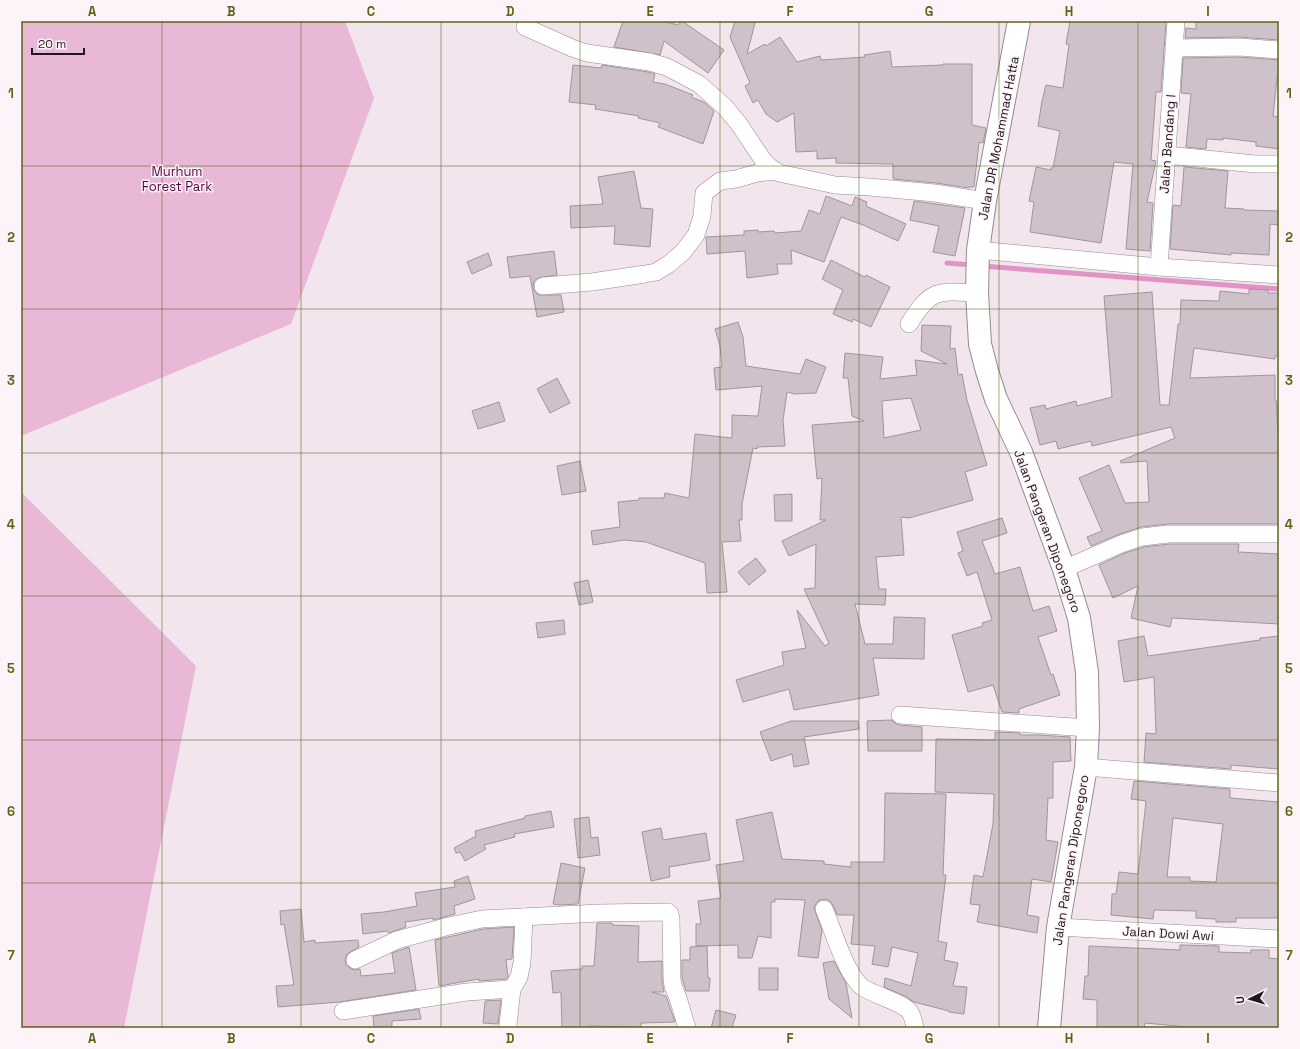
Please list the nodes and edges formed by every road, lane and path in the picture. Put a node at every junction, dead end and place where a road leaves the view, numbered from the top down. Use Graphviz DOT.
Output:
graph roads {
  1 [pos="1019,21"];
  2 [pos="1176,21"];
  3 [pos="525,27"];
  4 [pos="1174,48"];
  5 [pos="1279,50"];
  6 [pos="1167,155"];
  7 [pos="1279,164"];
  8 [pos="776,171"];
  9 [pos="985,201"];
  10 [pos="978,252"];
  11 [pos="1159,267"];
  12 [pos="1279,275"];
  13 [pos="543,286"];
  14 [pos="977,286"];
  15 [pos="909,324"];
  16 [pos="1279,534"];
  17 [pos="1064,569"];
  18 [pos="900,715"];
  19 [pos="1088,728"];
  20 [pos="1086,768"];
  21 [pos="1279,783"];
  22 [pos="824,909"];
  23 [pos="524,917"];
  24 [pos="1058,927"];
  25 [pos="1279,939"];
  26 [pos="355,960"];
  27 [pos="512,989"];
  28 [pos="343,1011"];
  29 [pos="508,1025"];
  30 [pos="687,1028"];
  31 [pos="915,1028"];
  32 [pos="1049,1028"];
  1 -- 9 [label="highway, Jalan DR Mohammad Hatta"];
  2 -- 4 [label="street, Jalan Bandang I"];
  3 -- 8 [label="street"];
  4 -- 5 [label="street"];
  4 -- 6 [label="street, Jalan Bandang I"];
  6 -- 7 [label="street"];
  6 -- 11 [label="street, Jalan Bandang I"];
  8 -- 9 [label="street"];
  8 -- 13 [label="street"];
  9 -- 10 [label="highway, Jalan DR Mohammad Hatta"];
  10 -- 11 [label="street"];
  10 -- 14 [label="highway, Jalan Pangeran Diponegoro"];
  11 -- 12 [label="street"];
  14 -- 15 [label="street"];
  14 -- 17 [label="highway, Jalan Pangeran Diponegoro"];
  16 -- 17 [label="street"];
  17 -- 19 [label="highway, Jalan Pangeran Diponegoro"];
  18 -- 19 [label="street"];
  19 -- 20 [label="highway, Jalan Pangeran Diponegoro"];
  20 -- 21 [label="street"];
  20 -- 24 [label="highway, Jalan Pangeran Diponegoro"];
  22 -- 31 [label="street"];
  23 -- 26 [label="street"];
  23 -- 27 [label="street"];
  23 -- 30 [label="street"];
  24 -- 25 [label="street, Jalan Dowi Awi"];
  24 -- 32 [label="highway, Jalan Pangeran Diponegoro"];
  27 -- 28 [label="street"];
  27 -- 29 [label="street"];
}
